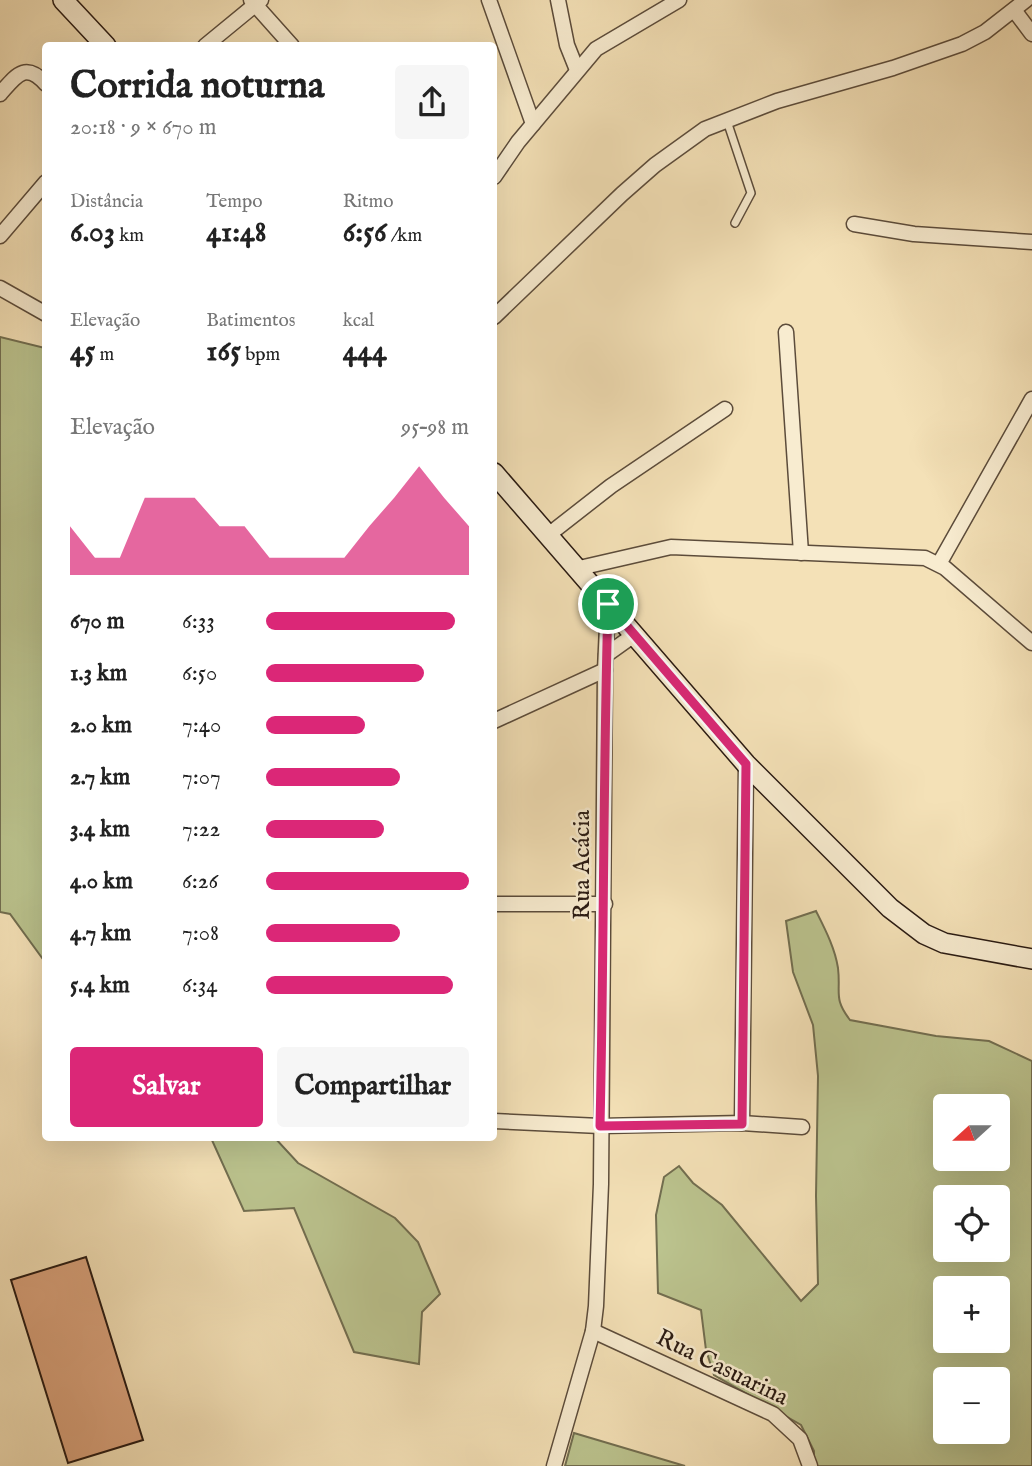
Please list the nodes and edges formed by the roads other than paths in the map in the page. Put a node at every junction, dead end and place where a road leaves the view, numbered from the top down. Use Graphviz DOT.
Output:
graph roads {
  1 [pos="63,0"];
  2 [pos="489,0"];
  3 [pos="558,0"];
  4 [pos="679,0"];
  5 [pos="1026,0"];
  6 [pos="256,2"];
  7 [pos="1014,10"];
  8 [pos="1032,34"];
  9 [pos="102,42"];
  10 [pos="210,42"];
  11 [pos="289,42"];
  12 [pos="577,70"];
  13 [pos="42,79"];
  14 [pos="0,94"];
  15 [pos="726,120"];
  16 [pos="533,124"];
  17 [pos="497,167"];
  18 [pos="42,187"];
  19 [pos="735,223"];
  20 [pos="853,224"];
  21 [pos="0,236"];
  22 [pos="1032,242"];
  23 [pos="0,288"];
  24 [pos="42,312"];
  25 [pos="497,314"];
  26 [pos="786,332"];
  27 [pos="1032,399"];
  28 [pos="726,409"];
  29 [pos="497,477"];
  30 [pos="547,536"];
  31 [pos="801,553"];
  32 [pos="939,564"];
  33 [pos="575,569"];
  34 [pos="608,604"];
  35 [pos="634,635"];
  36 [pos="1032,643"];
  37 [pos="606,662"];
  38 [pos="497,719"];
  39 [pos="746,764"];
  40 [pos="497,904"];
  41 [pos="605,904"];
  42 [pos="1032,959"];
  43 [pos="497,1121"];
  44 [pos="742,1124"];
  45 [pos="600,1126"];
  46 [pos="802,1127"];
  47 [pos="593,1331"];
  48 [pos="554,1466"];
  49 [pos="810,1466"];
  1 -- 9 [label="main road"];
  2 -- 16 [label="street"];
  3 -- 12 [label="street"];
  4 -- 12 [label="street"];
  5 -- 7 [label="street"];
  6 -- 10 [label="street"];
  6 -- 11 [label="street"];
  7 -- 8 [label="street"];
  7 -- 15 [label="street"];
  12 -- 16 [label="street"];
  13 -- 14 [label="street"];
  15 -- 19 [label="lane"];
  15 -- 25 [label="street"];
  16 -- 17 [label="street"];
  18 -- 21 [label="street"];
  20 -- 22 [label="street"];
  23 -- 24 [label="street"];
  26 -- 31 [label="street"];
  27 -- 32 [label="street"];
  28 -- 30 [label="street"];
  29 -- 30 [label="main road"];
  30 -- 33 [label="main road"];
  31 -- 32 [label="street"];
  31 -- 33 [label="street"];
  32 -- 36 [label="street"];
  33 -- 34 [label="main road"];
  34 -- 35 [label="main road"];
  34 -- 37 [label="street, Rua Acácia"];
  35 -- 37 [label="street"];
  35 -- 39 [label="main road"];
  37 -- 38 [label="street"];
  37 -- 41 [label="street, Rua Acácia"];
  39 -- 42 [label="main road"];
  39 -- 44 [label="street"];
  40 -- 41 [label="street"];
  41 -- 45 [label="street, Rua Acácia"];
  43 -- 45 [label="street"];
  44 -- 45 [label="street"];
  44 -- 46 [label="street"];
  45 -- 47 [label="street"];
  47 -- 48 [label="street"];
  47 -- 49 [label="street, Rua Casuarina"];
}
